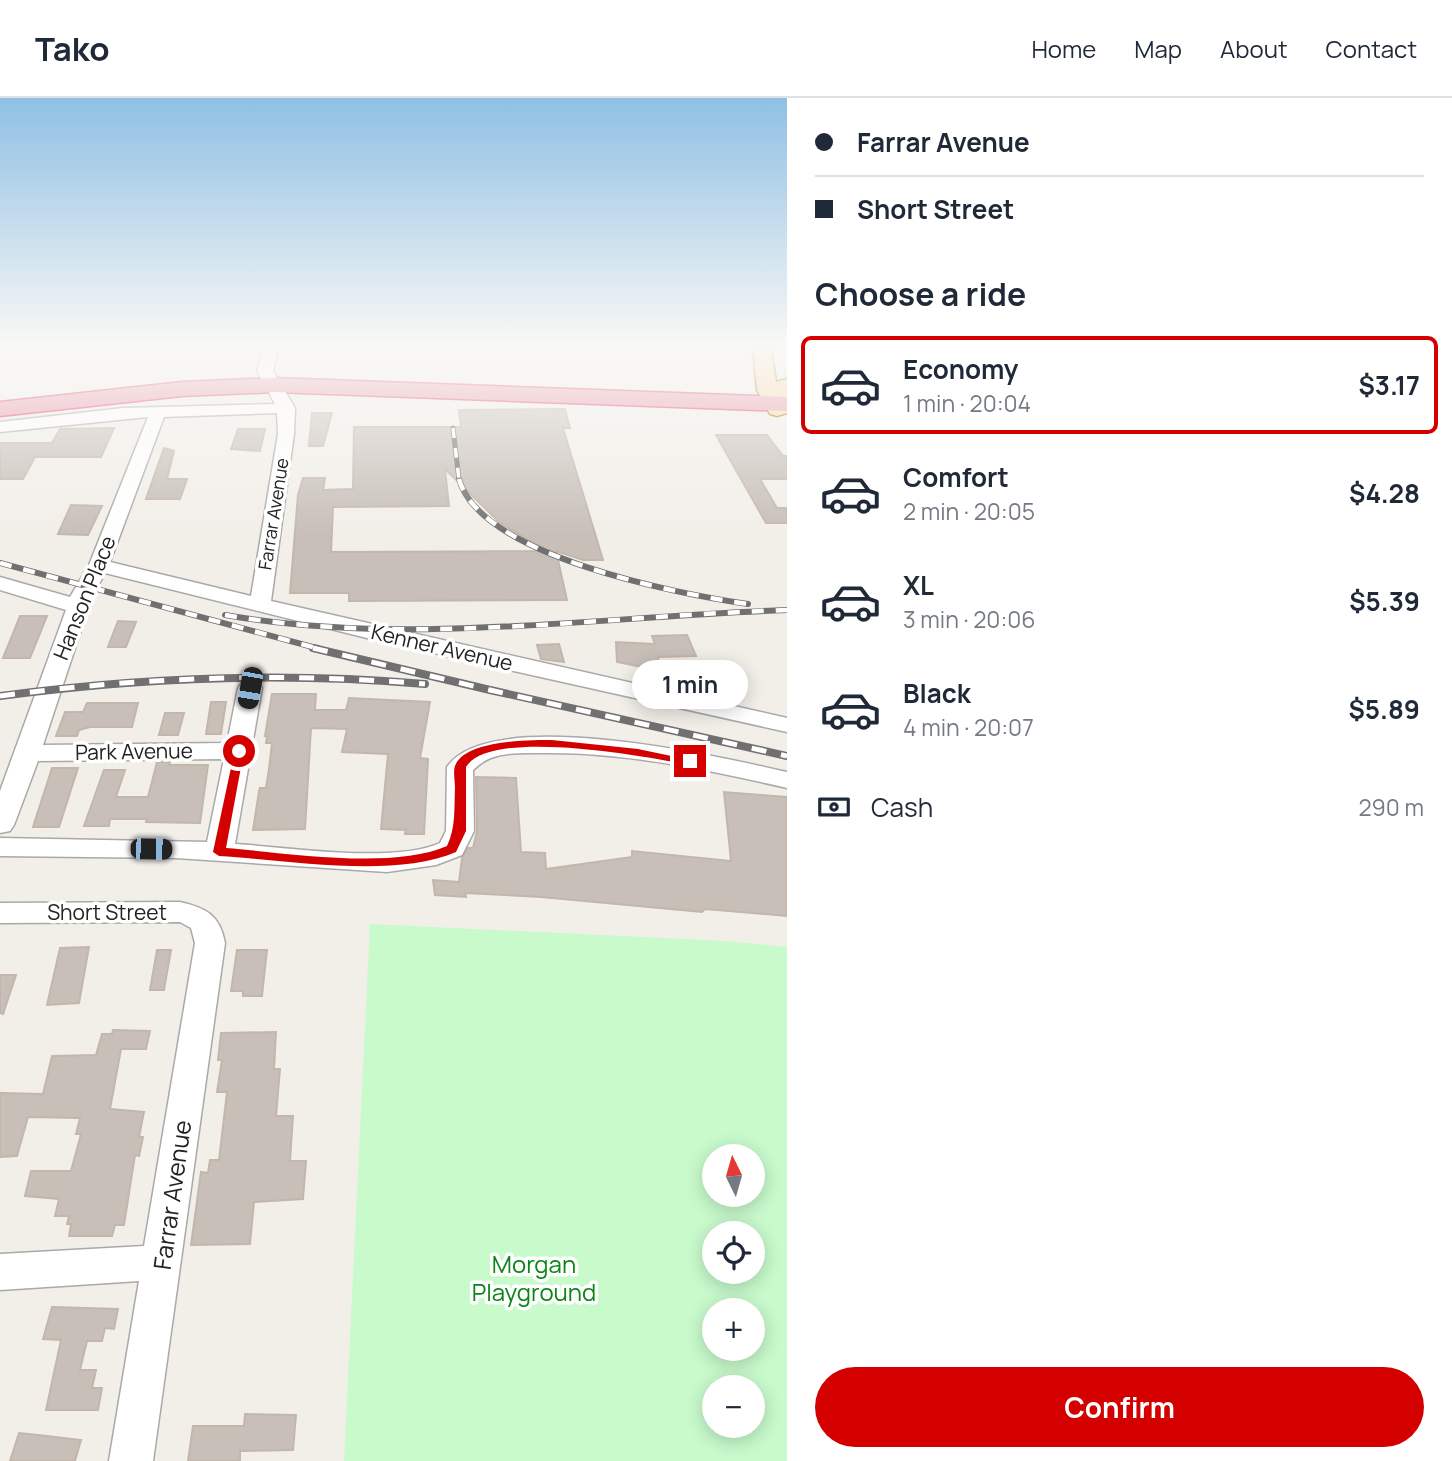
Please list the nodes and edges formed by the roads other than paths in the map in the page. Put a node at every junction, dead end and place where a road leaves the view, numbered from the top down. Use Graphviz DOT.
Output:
graph roads {
  1 [pos="41,409"];
  2 [pos="181,409"];
  3 [pos="286,409"];
  4 [pos="158,412"];
  5 [pos="0,416"];
  6 [pos="0,427"];
  7 [pos="99,565"];
  8 [pos="0,583"];
  9 [pos="260,605"];
  10 [pos="77,606"];
  11 [pos="250,688"];
  12 [pos="787,725"];
  13 [pos="239,751"];
  14 [pos="28,753"];
  15 [pos="787,780"];
  16 [pos="0,825"];
  17 [pos="0,847"];
  18 [pos="219,852"];
  19 [pos="0,913"];
  20 [pos="208,928"];
  21 [pos="163,1262"];
  22 [pos="0,1272"];
  23 [pos="131,1461"];
  1 -- 5 [label="highway"];
  2 -- 4 [label="street"];
  3 -- 9 [label="street, Farrar Avenue"];
  4 -- 6 [label="street"];
  4 -- 7 [label="street, Hanson Place"];
  7 -- 9 [label="street, Kenner Avenue"];
  7 -- 10 [label="street, Hanson Place"];
  8 -- 10 [label="street"];
  9 -- 12 [label="street, Kenner Avenue"];
  10 -- 14 [label="street, Hanson Place"];
  11 -- 13 [label="street"];
  13 -- 14 [label="street, Park Avenue"];
  13 -- 18 [label="street"];
  14 -- 16 [label="street, Hanson Place"];
  15 -- 18 [label="street"];
  17 -- 18 [label="street"];
  19 -- 20 [label="street, Short Street"];
  20 -- 21 [label="street, Farrar Avenue"];
  21 -- 22 [label="street"];
  21 -- 23 [label="street, Farrar Avenue"];
}
